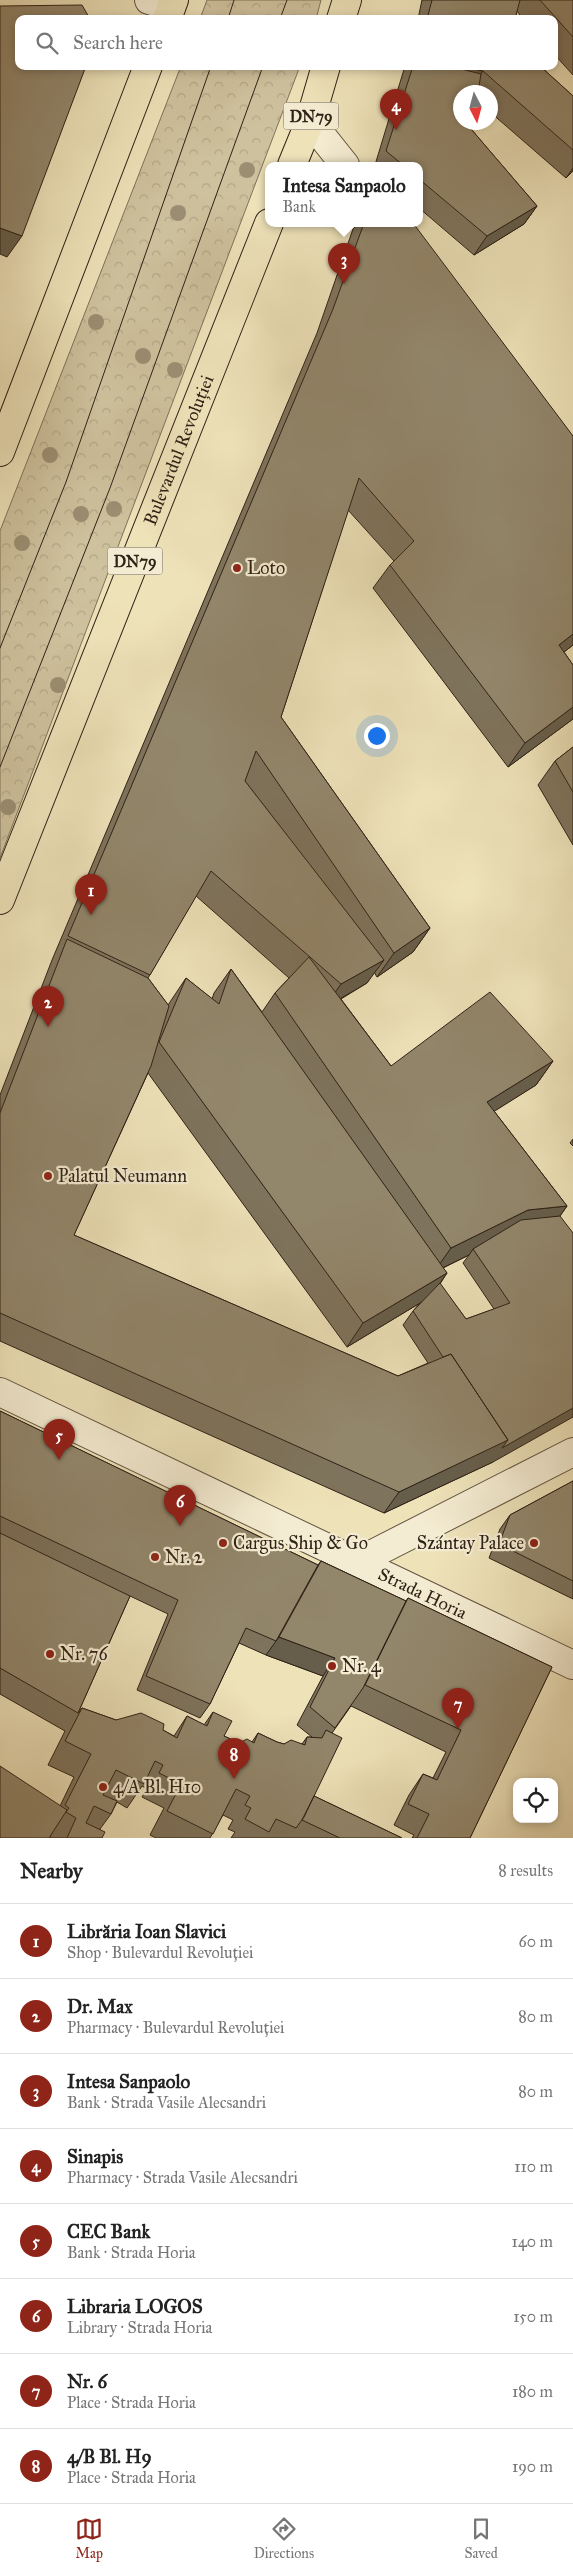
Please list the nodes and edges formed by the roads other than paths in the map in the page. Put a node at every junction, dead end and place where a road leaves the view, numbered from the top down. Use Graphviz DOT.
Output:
graph roads {
  1 [pos="347,0"];
  2 [pos="342,15"];
  3 [pos="146,70"];
  4 [pos="325,70"];
  5 [pos="310,121"];
  6 [pos="293,162"];
  7 [pos="343,162"];
  8 [pos="267,227"];
  9 [pos="0,452"];
  10 [pos="0,900"];
  11 [pos="0,1392"];
  12 [pos="573,1452"];
  13 [pos="357,1562"];
  14 [pos="573,1665"];
  1 -- 2 [label="main road"];
  3 -- 9 [label="main road"];
  4 -- 5 [label="main road, DN79"];
  5 -- 6 [label="main road, DN79"];
  5 -- 7 [label="street"];
  8 -- 10 [label="main road, Bulevardul Revoluției / DN79"];
  11 -- 13 [label="street, Strada Horia"];
  12 -- 13 [label="street"];
  13 -- 14 [label="street, Strada Horia"];
}
